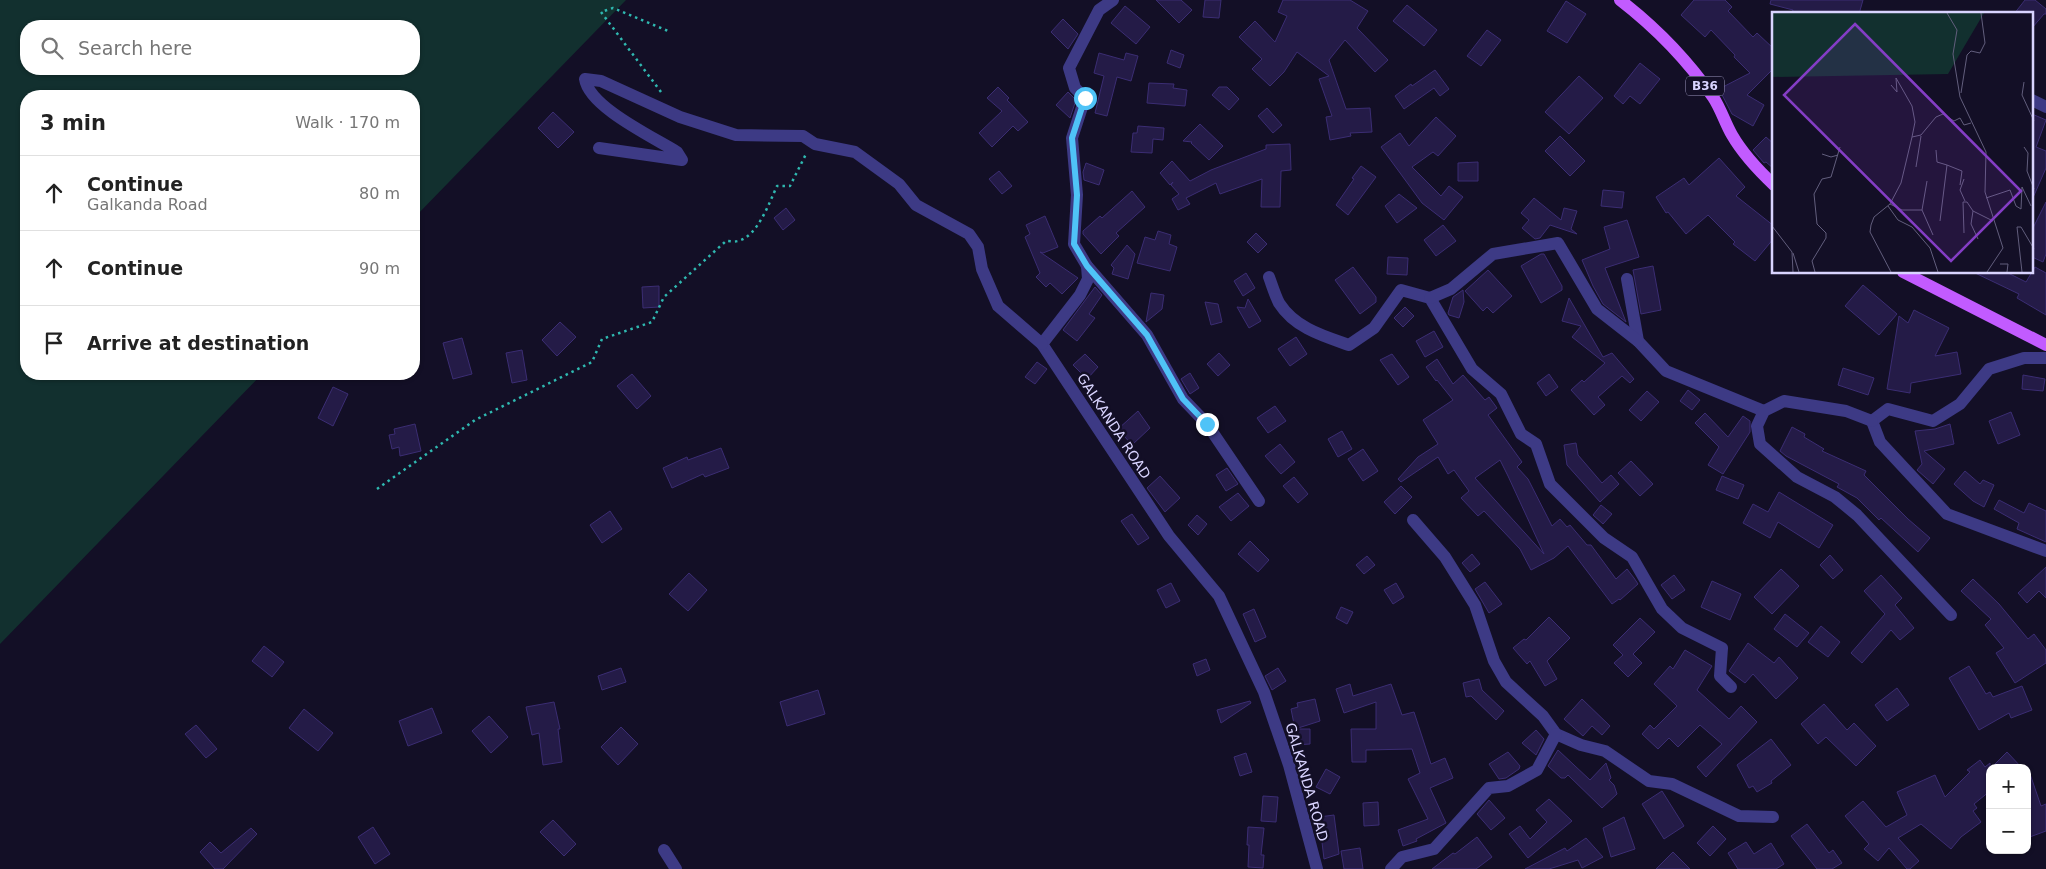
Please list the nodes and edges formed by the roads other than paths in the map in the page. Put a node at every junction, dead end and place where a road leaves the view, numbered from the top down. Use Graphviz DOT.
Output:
graph roads {
  1 [pos="1113,0"];
  2 [pos="1620,0"];
  3 [pos="2034,101"];
  4 [pos="2046,107"];
  5 [pos="599,148"];
  6 [pos="1772,184"];
  7 [pos="1087,266"];
  8 [pos="1907,274"];
  9 [pos="1269,277"];
  10 [pos="1627,279"];
  11 [pos="1430,298"];
  12 [pos="1638,341"];
  13 [pos="1042,344"];
  14 [pos="2046,345"];
  15 [pos="2046,358"];
  16 [pos="1764,411"];
  17 [pos="1872,421"];
  18 [pos="1259,501"];
  19 [pos="1413,520"];
  20 [pos="2046,551"];
  21 [pos="1951,615"];
  22 [pos="1731,687"];
  23 [pos="1556,734"];
  24 [pos="1772,817"];
  25 [pos="664,850"];
  26 [pos="676,869"];
  27 [pos="1317,869"];
  28 [pos="1391,869"];
  1 -- 7 [label="street"];
  2 -- 6 [label="main road, B36"];
  3 -- 4 [label="street"];
  5 -- 13 [label="street, GALKANDA ROAD"];
  7 -- 13 [label="street"];
  7 -- 18 [label="street"];
  8 -- 14 [label="main road"];
  9 -- 11 [label="street"];
  10 -- 12 [label="street"];
  11 -- 12 [label="street"];
  11 -- 22 [label="street"];
  12 -- 16 [label="street"];
  13 -- 27 [label="street, GALKANDA ROAD"];
  15 -- 17 [label="street"];
  16 -- 17 [label="street"];
  16 -- 21 [label="street"];
  17 -- 20 [label="street"];
  19 -- 23 [label="street"];
  23 -- 24 [label="street"];
  23 -- 28 [label="street"];
  25 -- 26 [label="street"];
}
